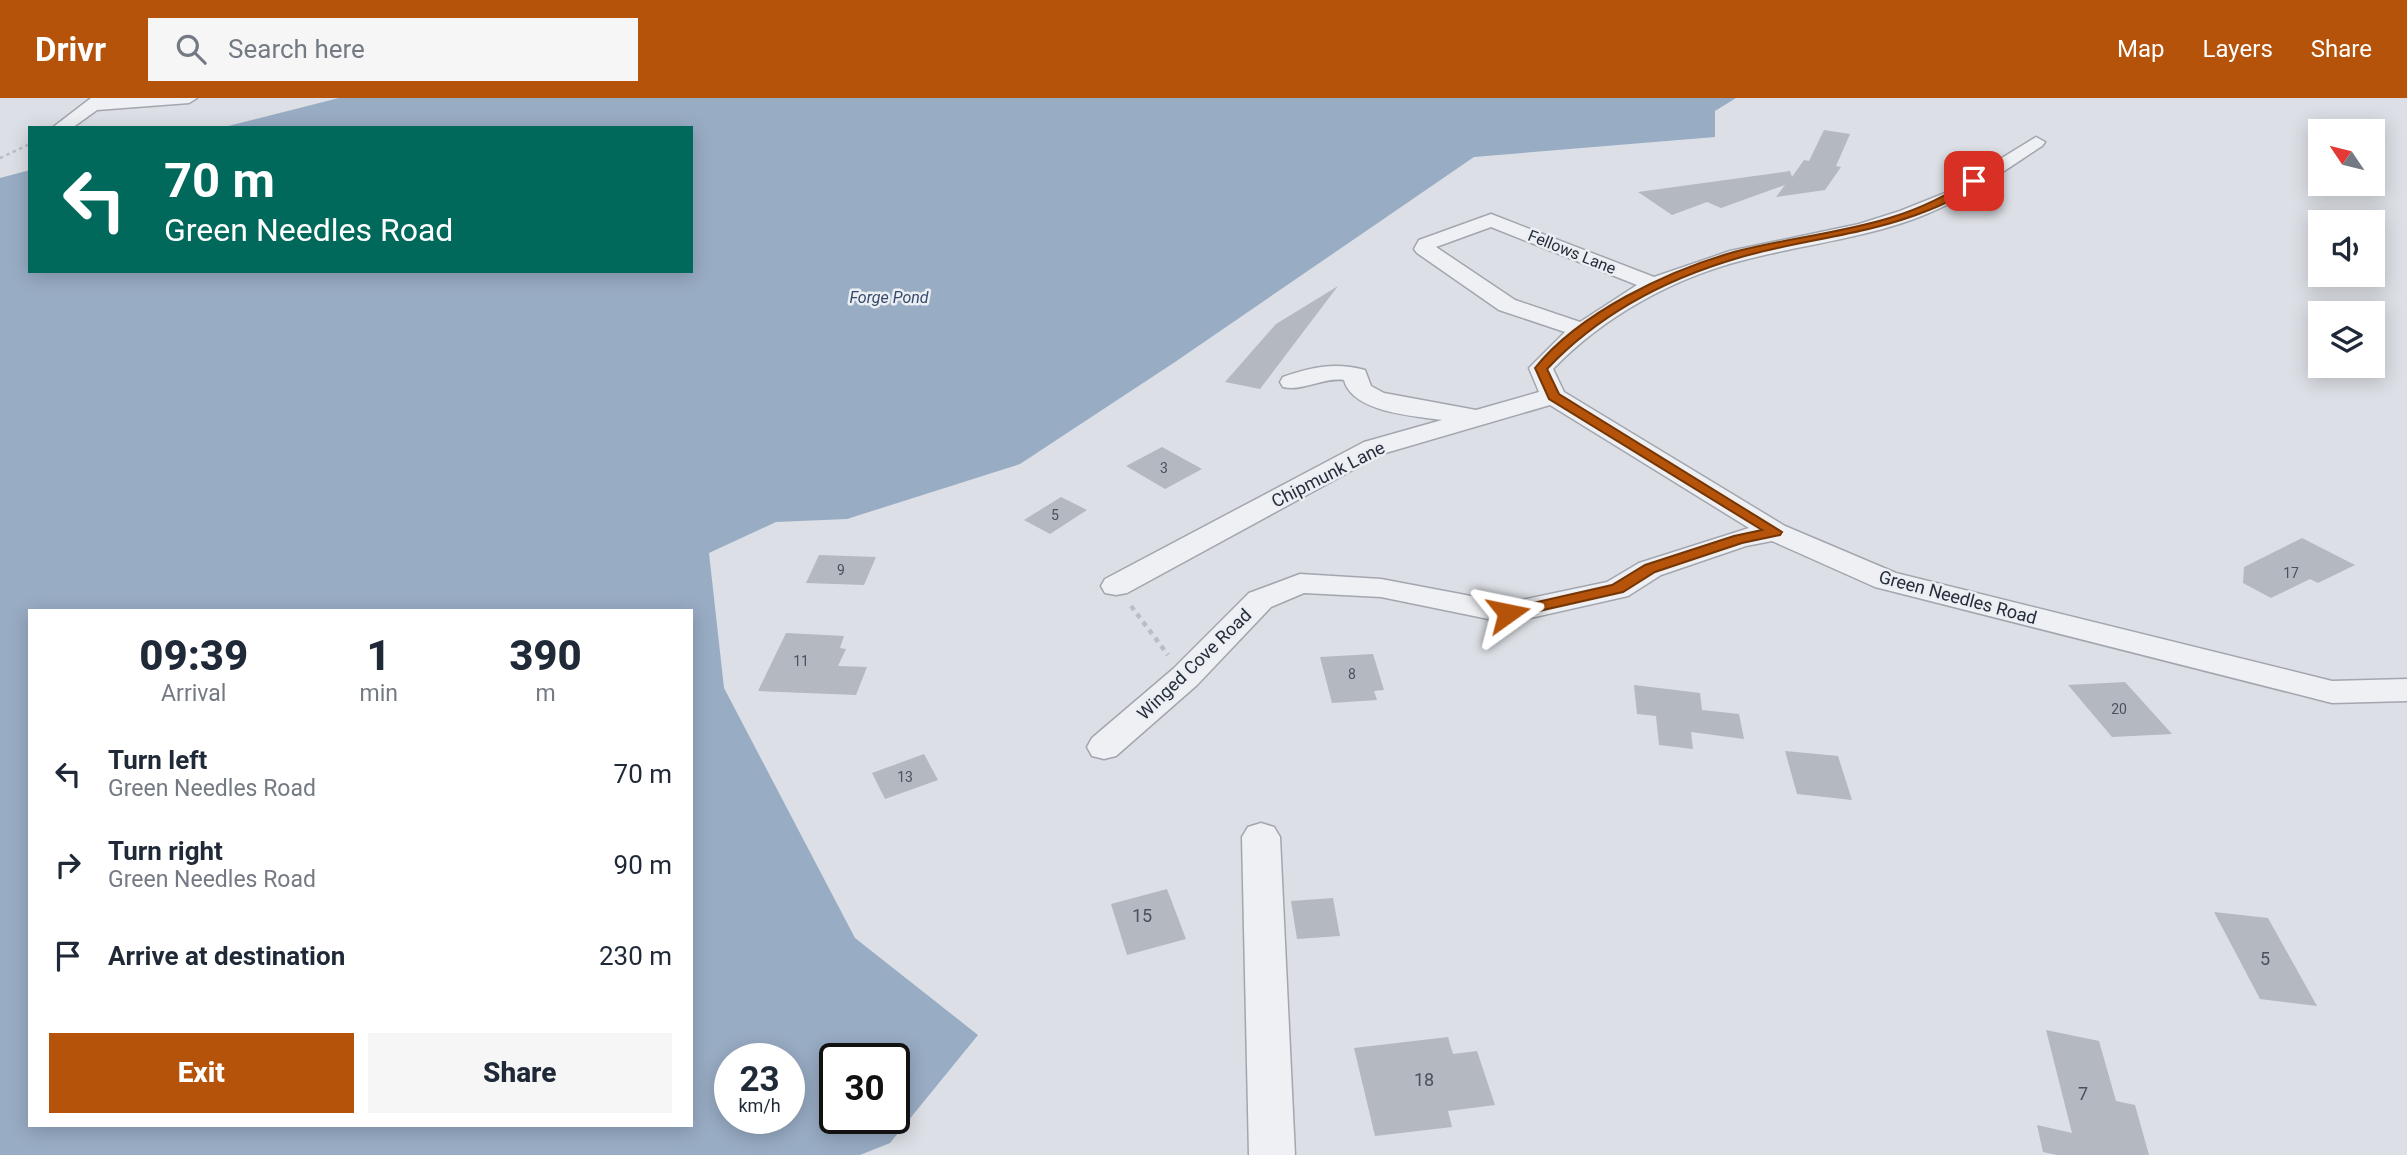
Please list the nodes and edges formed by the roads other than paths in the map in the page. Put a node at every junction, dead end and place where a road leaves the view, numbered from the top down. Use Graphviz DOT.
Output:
graph roads {
  1 [pos="189,98"];
  2 [pos="97,102"];
  3 [pos="63,126"];
  4 [pos="2036,142"];
  5 [pos="1654,284"];
  6 [pos="1583,330"];
  7 [pos="1292,382"];
  8 [pos="1553,396"];
  9 [pos="1477,418"];
  10 [pos="1775,532"];
  11 [pos="1116,586"];
  12 [pos="2407,690"];
  13 [pos="1104,747"];
  14 [pos="1261,837"];
  15 [pos="1272,1155"];
  1 -- 2 [label="street"];
  2 -- 3 [label="street"];
  4 -- 5 [label="street"];
  5 -- 6 [label="street"];
  5 -- 6 [label="street, Fellows Lane"];
  6 -- 8 [label="street"];
  7 -- 9 [label="street"];
  8 -- 9 [label="street, Chipmunk Lane"];
  8 -- 10 [label="street, Green Needles Road"];
  9 -- 11 [label="street, Chipmunk Lane"];
  10 -- 12 [label="street, Green Needles Road"];
  10 -- 13 [label="street, Winged Cove Road"];
  14 -- 15 [label="street"];
}
